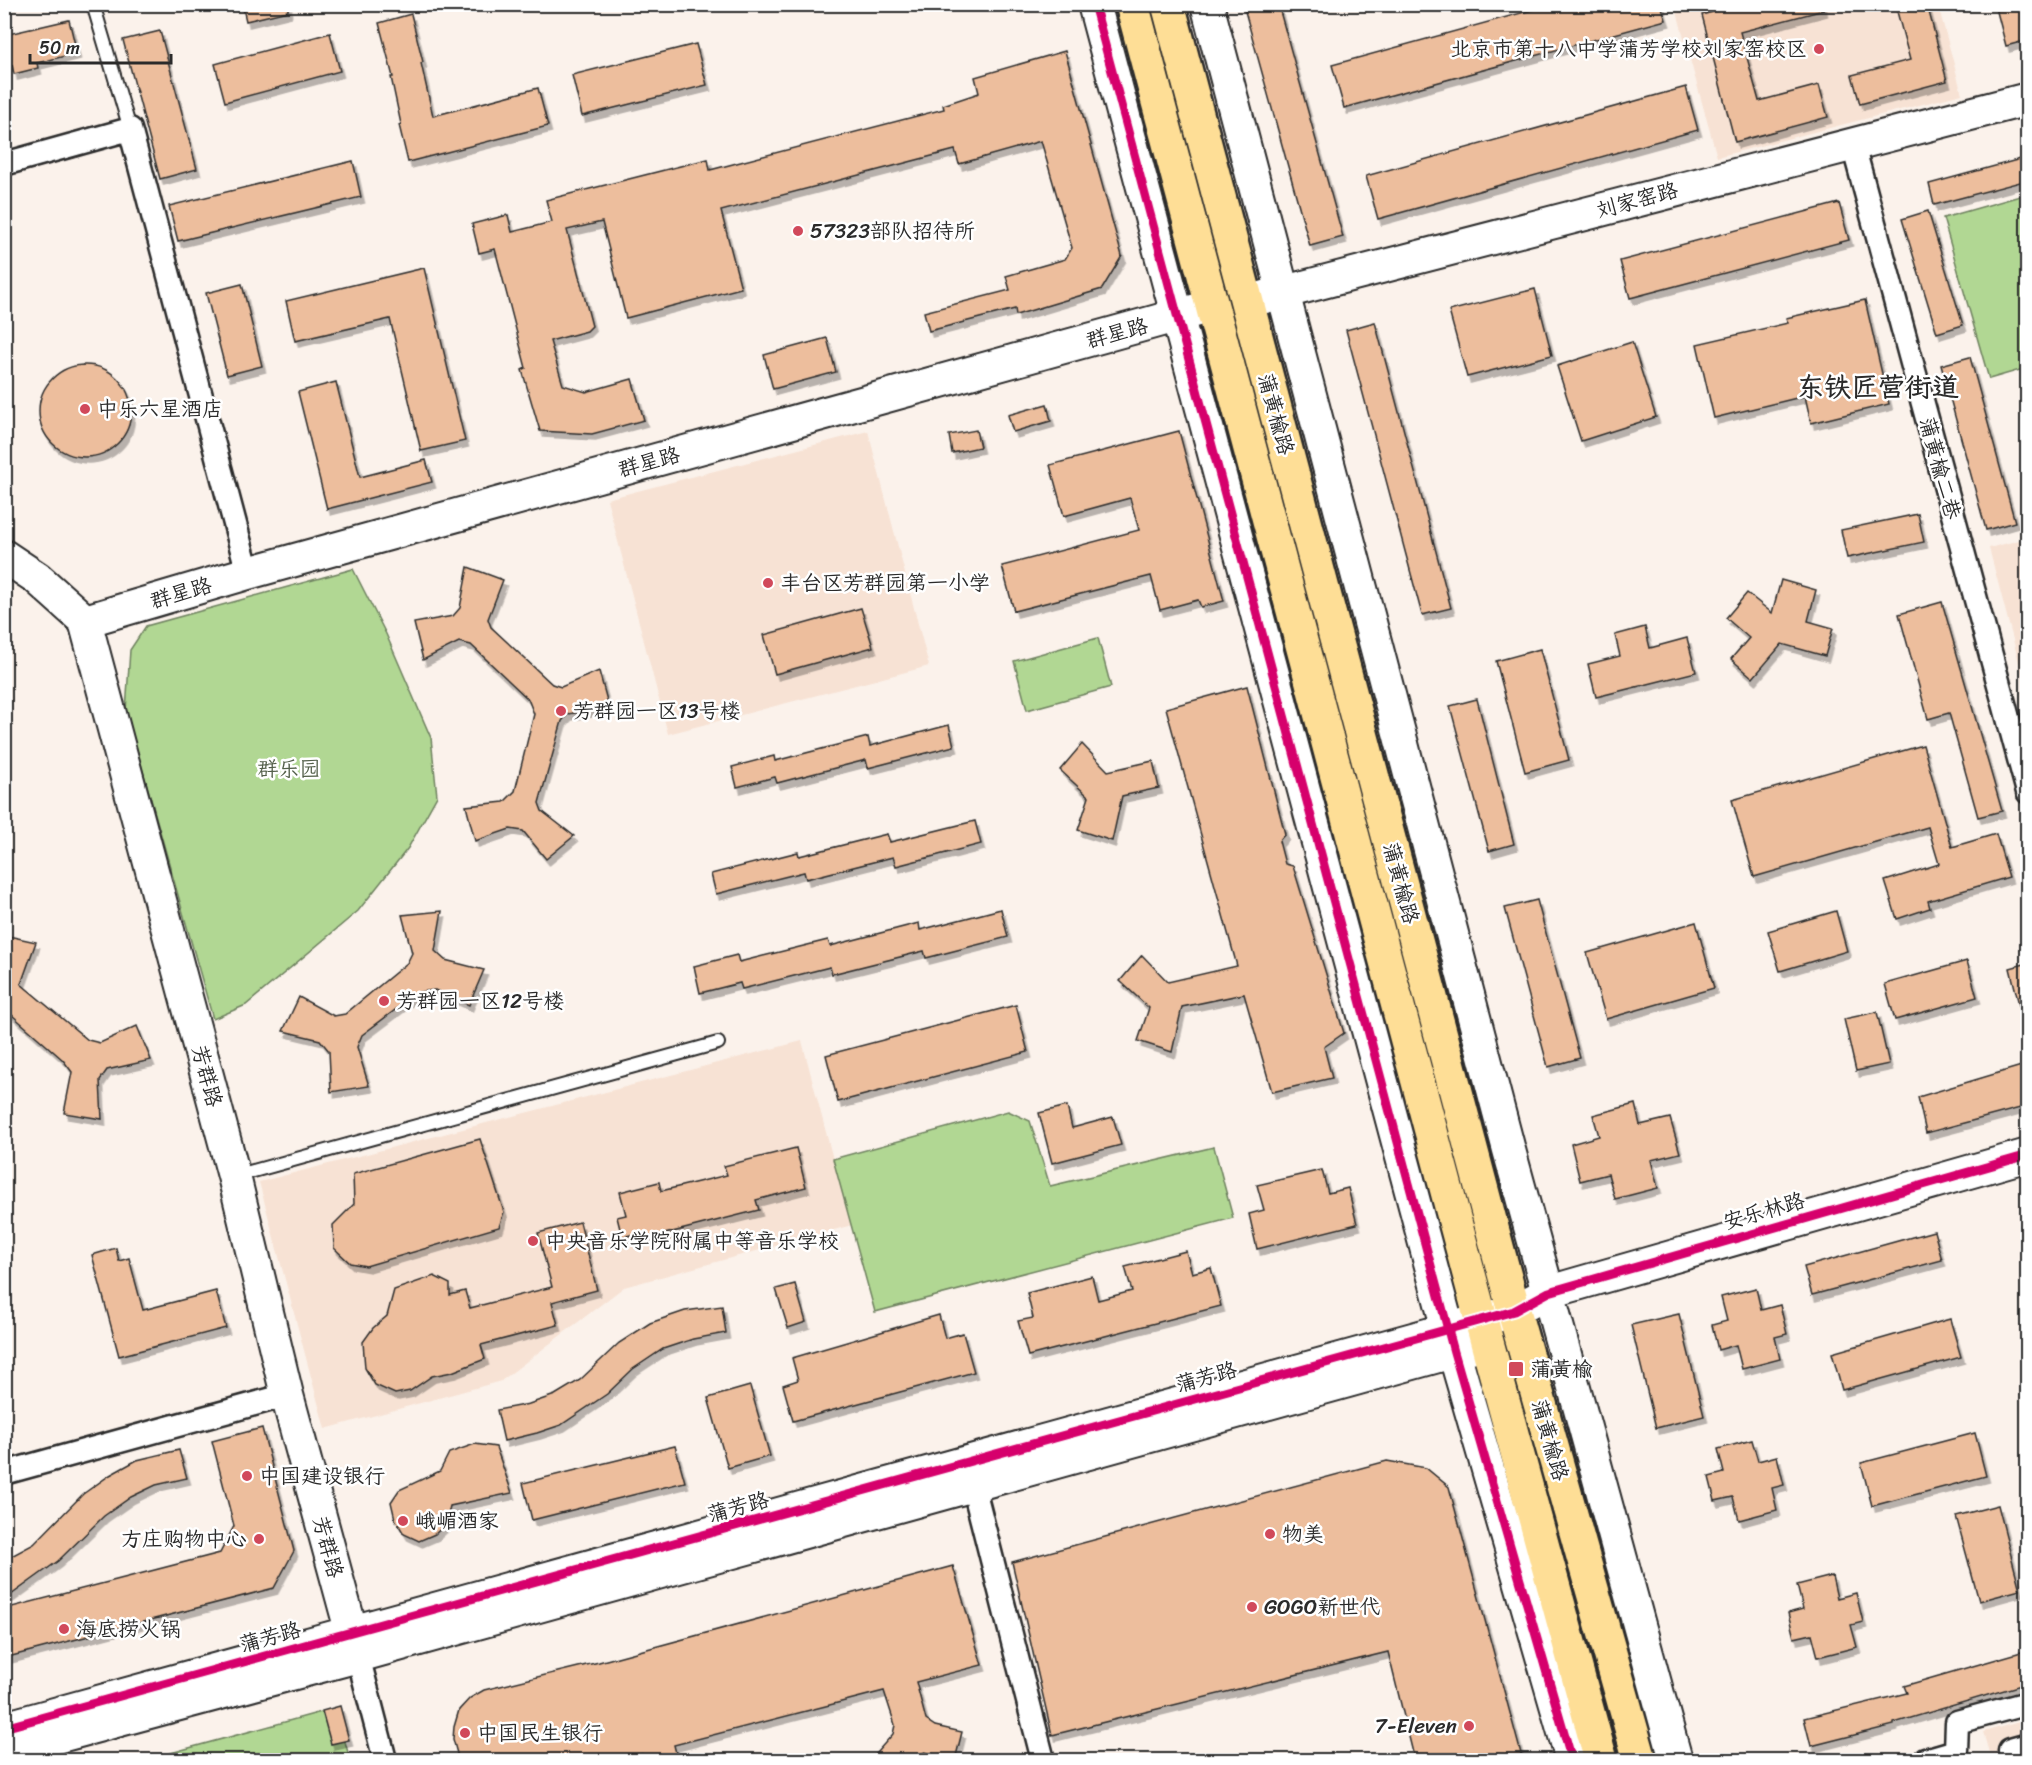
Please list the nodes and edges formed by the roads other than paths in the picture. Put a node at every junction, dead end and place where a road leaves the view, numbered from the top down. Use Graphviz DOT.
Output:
graph roads {
  1 [pos="93,4"];
  2 [pos="1094,4"];
  3 [pos="1132,4"];
  4 [pos="1168,4"];
  5 [pos="1207,4"];
  6 [pos="2028,99"];
  7 [pos="130,129"];
  8 [pos="1853,144"];
  9 [pos="4,164"];
  10 [pos="1284,292"];
  11 [pos="1246,301"];
  12 [pos="1213,306"];
  13 [pos="1177,316"];
  14 [pos="4,556"];
  15 [pos="248,573"];
  16 [pos="85,621"];
  17 [pos="2028,792"];
  18 [pos="718,1043"];
  19 [pos="2028,1155"];
  20 [pos="234,1176"];
  21 [pos="1549,1292"];
  22 [pos="1514,1311"];
  23 [pos="1484,1331"];
  24 [pos="1451,1340"];
  25 [pos="287,1395"];
  26 [pos="4,1473"];
  27 [pos="973,1485"];
  28 [pos="355,1644"];
  29 [pos="2028,1703"];
  30 [pos="4,1728"];
  31 [pos="2028,1745"];
  32 [pos="4,1751"];
  33 [pos="385,1761"];
  34 [pos="1043,1761"];
  35 [pos="1572,1761"];
  36 [pos="1601,1761"];
  37 [pos="1640,1761"];
  38 [pos="1676,1761"];
  39 [pos="1925,1761"];
  40 [pos="2012,1761"];
  1 -- 7 [label="lane"];
  2 -- 13 [label="street"];
  3 -- 12 [label="main road, 蒲黄榆路"];
  4 -- 11 [label="main road, 蒲黄榆路"];
  5 -- 10 [label="street"];
  6 -- 8 [label="street, 刘家窑路"];
  7 -- 9 [label="street"];
  7 -- 15 [label="street"];
  8 -- 10 [label="street, 刘家窑路"];
  8 -- 17 [label="street, 蒲黄榆二巷"];
  10 -- 11 [label="street, 刘家窑路"];
  10 -- 21 [label="street"];
  11 -- 22 [label="main road, 蒲黄榆路"];
  12 -- 13 [label="street, 群星路"];
  12 -- 23 [label="main road, 蒲黄榆路"];
  13 -- 15 [label="street, 群星路"];
  13 -- 24 [label="street"];
  14 -- 16 [label="street"];
  15 -- 16 [label="street, 群星路"];
  16 -- 20 [label="street, 芳群路"];
  18 -- 20 [label="lane"];
  19 -- 21 [label="street, 安乐林路"];
  20 -- 25 [label="street, 芳群路"];
  21 -- 22 [label="street, 安乐林路"];
  21 -- 38 [label="street"];
  22 -- 23 [label="street, 安乐林路"];
  22 -- 37 [label="main road, 蒲黄榆路"];
  23 -- 24 [label="street, 蒲芳路"];
  23 -- 36 [label="main road, 蒲黄榆路"];
  24 -- 27 [label="street, 蒲芳路"];
  24 -- 28 [label="street, 蒲芳路"];
  24 -- 35 [label="street"];
  25 -- 26 [label="street"];
  25 -- 28 [label="street, 芳群路"];
  27 -- 28 [label="street, 蒲芳路"];
  27 -- 34 [label="street"];
  28 -- 30 [label="street, 蒲芳路"];
  28 -- 32 [label="street, 蒲芳路"];
  28 -- 33 [label="street, 芳群路"];
  29 -- 39 [label="street"];
  31 -- 40 [label="street"];
}
